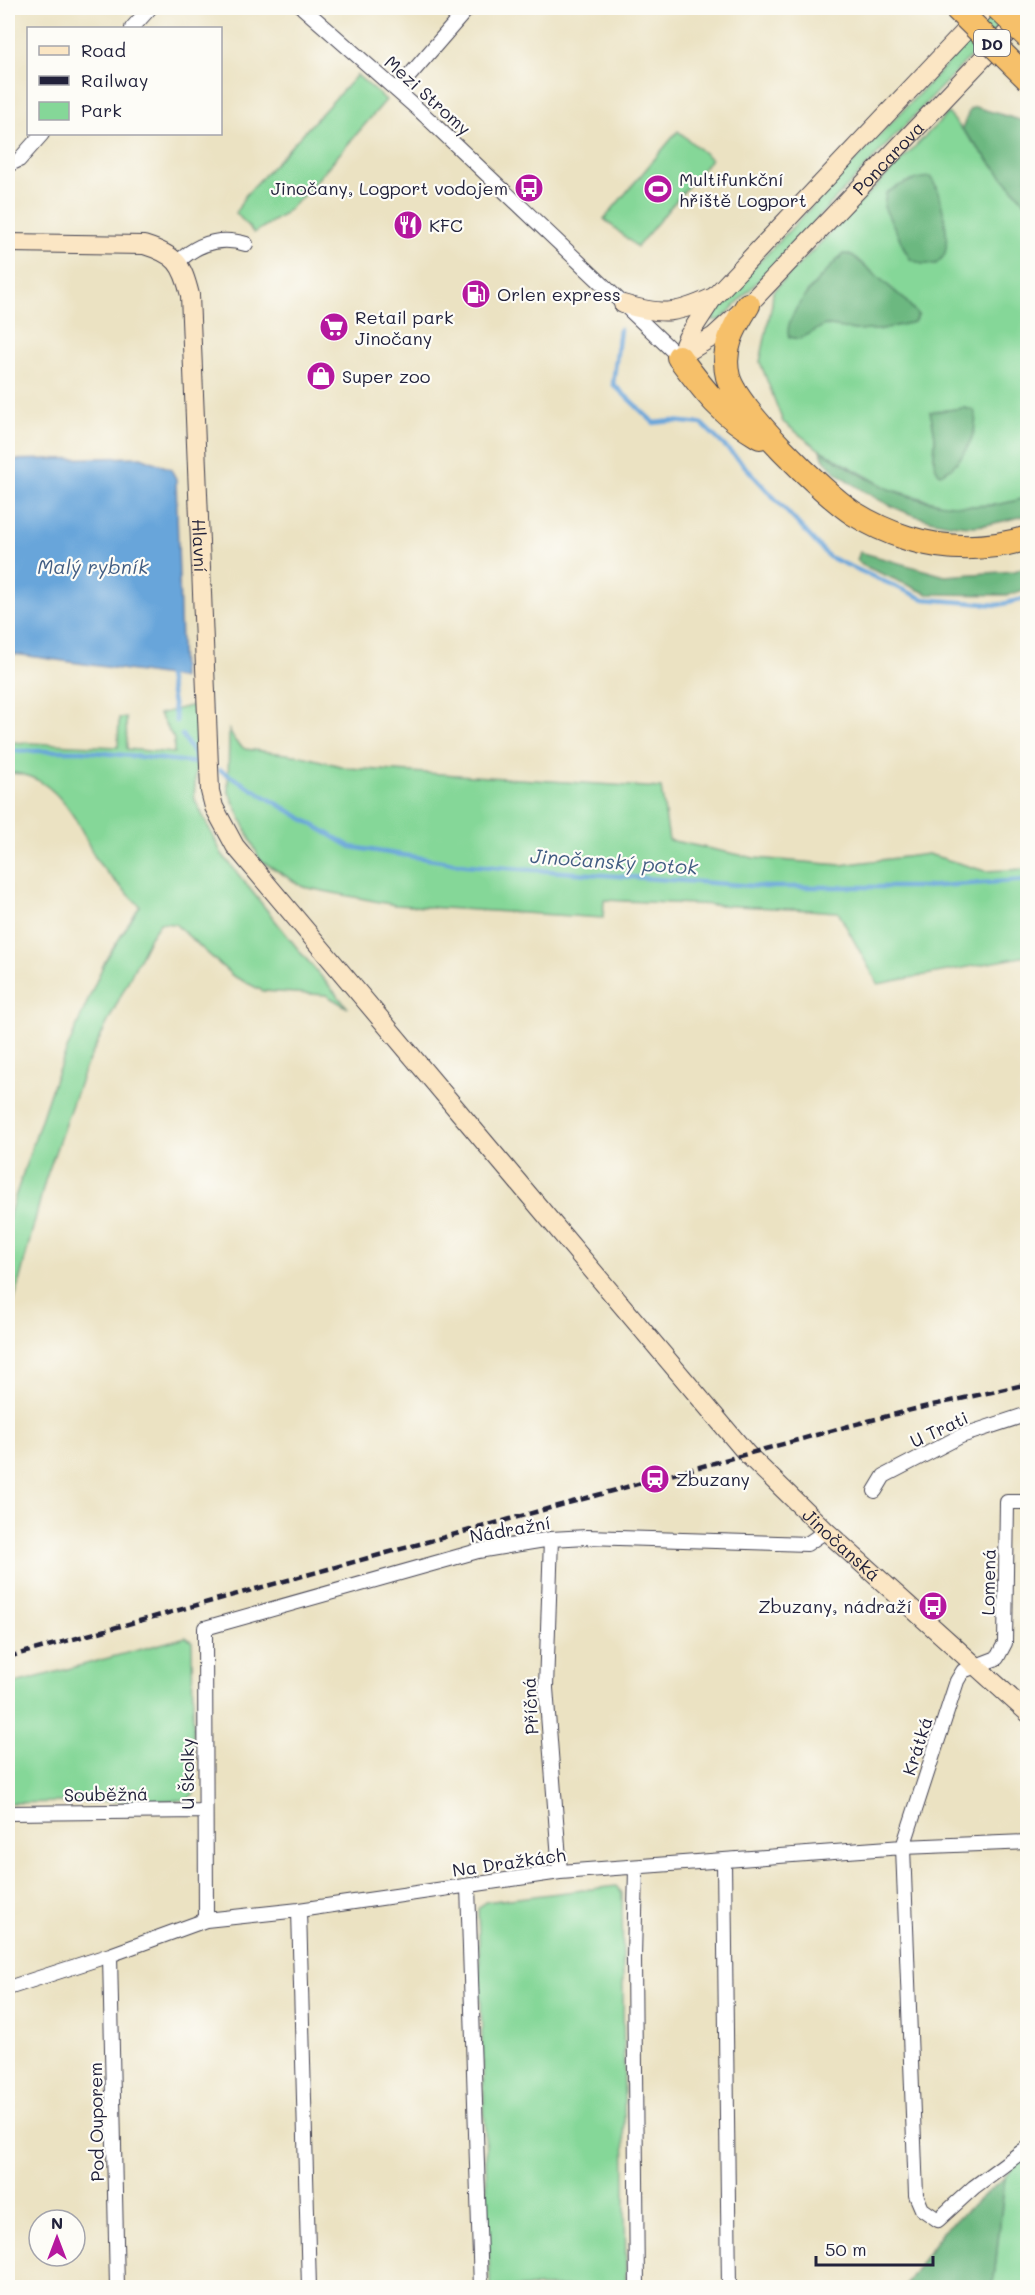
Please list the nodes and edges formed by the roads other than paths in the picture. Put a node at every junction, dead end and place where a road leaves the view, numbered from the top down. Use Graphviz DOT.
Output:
graph roads {
  1 [pos="150,8"];
  2 [pos="303,8"];
  3 [pos="468,8"];
  4 [pos="956,8"];
  5 [pos="987,8"];
  6 [pos="998,8"];
  7 [pos="1028,10"];
  8 [pos="133,27"];
  9 [pos="1028,37"];
  10 [pos="1028,79"];
  11 [pos="397,90"];
  12 [pos="41,135"];
  13 [pos="8,165"];
  14 [pos="8,243"];
  15 [pos="246,244"];
  16 [pos="178,262"];
  17 [pos="712,298"];
  18 [pos="623,304"];
  19 [pos="748,305"];
  20 [pos="679,357"];
  21 [pos="749,411"];
  22 [pos="785,452"];
  23 [pos="1028,538"];
  24 [pos="1028,1414"];
  25 [pos="716,1417"];
  26 [pos="876,1491"];
  27 [pos="1028,1502"];
  28 [pos="826,1531"];
  29 [pos="551,1539"];
  30 [pos="205,1628"];
  31 [pos="977,1667"];
  32 [pos="1028,1713"];
  33 [pos="204,1811"];
  34 [pos="8,1813"];
  35 [pos="1028,1842"];
  36 [pos="903,1847"];
  37 [pos="724,1861"];
  38 [pos="636,1868"];
  39 [pos="560,1872"];
  40 [pos="468,1886"];
  41 [pos="299,1910"];
  42 [pos="206,1920"];
  43 [pos="110,1955"];
  44 [pos="8,1988"];
  45 [pos="1028,2147"];
  46 [pos="117,2288"];
  47 [pos="309,2288"];
  48 [pos="481,2288"];
  49 [pos="637,2288"];
  50 [pos="729,2288"];
  1 -- 8 [label="street"];
  2 -- 11 [label="street, Mezi Stromy"];
  3 -- 11 [label="street"];
  4 -- 10 [label="highway, D0, bridge"];
  5 -- 17 [label="street, Poncarova"];
  6 -- 9 [label="highway, D0, bridge"];
  7 -- 19 [label="street, Poncarova"];
  11 -- 18 [label="street, Mezi Stromy"];
  12 -- 13 [label="street"];
  14 -- 16 [label="street"];
  15 -- 16 [label="street"];
  16 -- 25 [label="street, Hlavní"];
  17 -- 18 [label="street"];
  17 -- 20 [label="street, Poncarova"];
  18 -- 20 [label="street, Mezi Stromy"];
  19 -- 20 [label="street, Poncarova"];
  19 -- 21 [label="highway"];
  20 -- 21 [label="highway"];
  20 -- 22 [label="highway"];
  21 -- 22 [label="highway"];
  22 -- 23 [label="highway"];
  24 -- 26 [label="street, U Trati"];
  25 -- 28 [label="street, Jinočanská"];
  27 -- 31 [label="street, Lomená"];
  28 -- 29 [label="street, Nádražní"];
  28 -- 31 [label="street, Jinočanská"];
  29 -- 30 [label="street, Nádražní"];
  29 -- 39 [label="street, Příčná"];
  30 -- 33 [label="street, U Školky"];
  31 -- 32 [label="street, Jinočanská"];
  31 -- 36 [label="street, Krátká"];
  33 -- 34 [label="street, Souběžná"];
  33 -- 42 [label="street, U Školky"];
  35 -- 36 [label="street, Na Dražkách"];
  36 -- 37 [label="street, Na Dražkách"];
  36 -- 45 [label="street"];
  37 -- 38 [label="street, Na Dražkách"];
  37 -- 50 [label="street"];
  38 -- 39 [label="street, Na Dražkách"];
  38 -- 49 [label="street"];
  39 -- 40 [label="street, Na Dražkách"];
  40 -- 41 [label="street, Na Dražkách"];
  40 -- 48 [label="street"];
  41 -- 42 [label="street, Na Dražkách"];
  41 -- 47 [label="street"];
  42 -- 43 [label="street, Na Dražkách"];
  43 -- 44 [label="street, Na Dražkách"];
  43 -- 46 [label="street, Pod Ouporem"];
}
